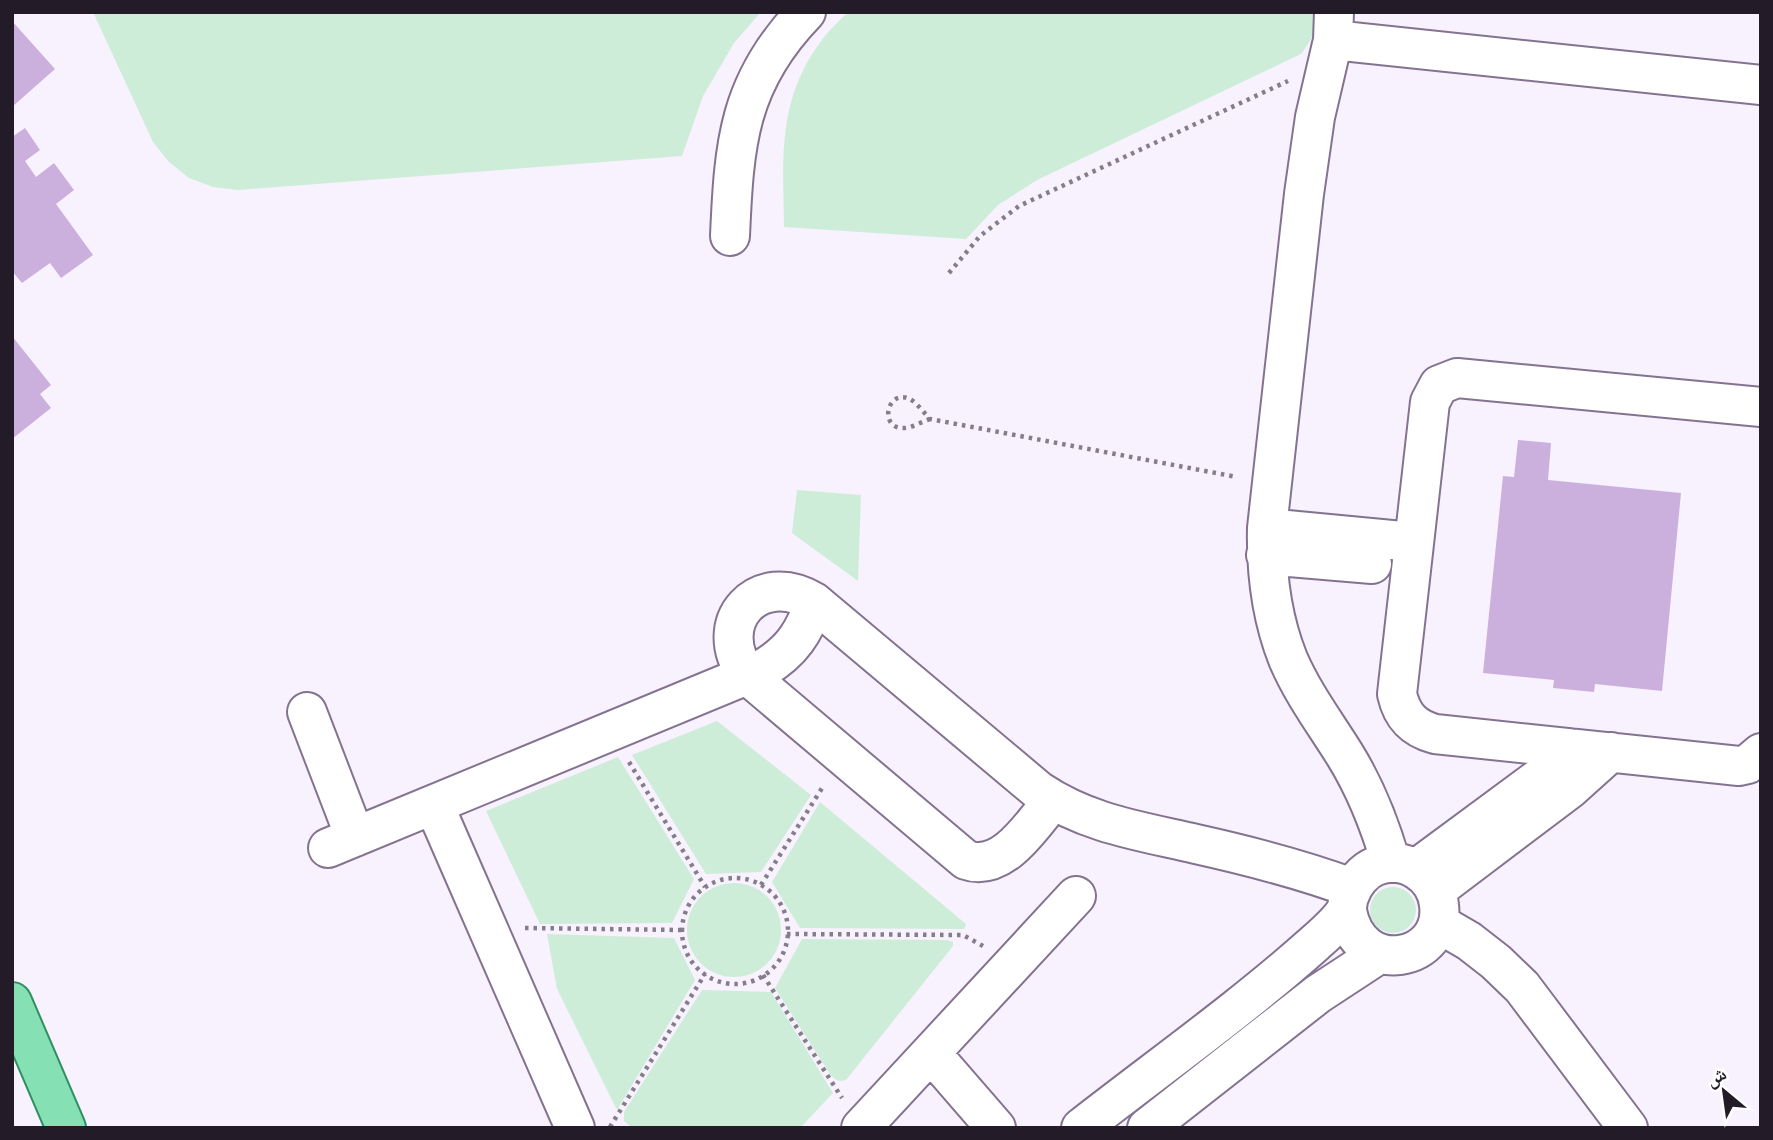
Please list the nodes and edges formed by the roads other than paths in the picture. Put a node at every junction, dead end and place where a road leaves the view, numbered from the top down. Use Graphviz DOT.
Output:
graph roads {
  1 [pos="806,12"];
  2 [pos="1331,38"];
  3 [pos="1761,85"];
  4 [pos="730,236"];
  5 [pos="1761,407"];
  6 [pos="1267,542"];
  7 [pos="1412,555"];
  8 [pos="814,601"];
  9 [pos="747,675"];
  10 [pos="307,712"];
  11 [pos="1569,748"];
  12 [pos="1611,752"];
  13 [pos="1761,753"];
  14 [pos="1053,800"];
  15 [pos="434,805"];
  16 [pos="1420,886"];
  17 [pos="1076,896"];
  18 [pos="1349,899"];
  19 [pos="1380,954"];
  20 [pos="12,1002"];
  21 [pos="931,1053"];
  22 [pos="863,1126"];
  23 [pos="66,1128"];
  24 [pos="575,1128"];
  25 [pos="996,1128"];
  26 [pos="1080,1128"];
  27 [pos="1147,1128"];
  28 [pos="1628,1128"];
  1 -- 4 [label="lane"];
  2 -- 3 [label="lane"];
  2 -- 6 [label="lane"];
  5 -- 7 [label="lane"];
  6 -- 7 [label="lane"];
  6 -- 16 [label="lane"];
  7 -- 11 [label="lane"];
  8 -- 9 [label="lane"];
  8 -- 9 [label="lane"];
  8 -- 14 [label="lane"];
  9 -- 14 [label="lane"];
  9 -- 15 [label="lane"];
  10 -- 15 [label="lane"];
  11 -- 12 [label="lane"];
  11 -- 16 [label="lane"];
  12 -- 13 [label="lane"];
  12 -- 16 [label="lane"];
  14 -- 18 [label="lane"];
  15 -- 24 [label="lane"];
  16 -- 18 [label="lane"];
  16 -- 19 [label="lane"];
  16 -- 28 [label="lane"];
  17 -- 21 [label="lane"];
  18 -- 19 [label="lane"];
  18 -- 26 [label="lane"];
  19 -- 27 [label="lane"];
  20 -- 23 [label="main road"];
  21 -- 22 [label="lane"];
  21 -- 25 [label="lane"];
}
